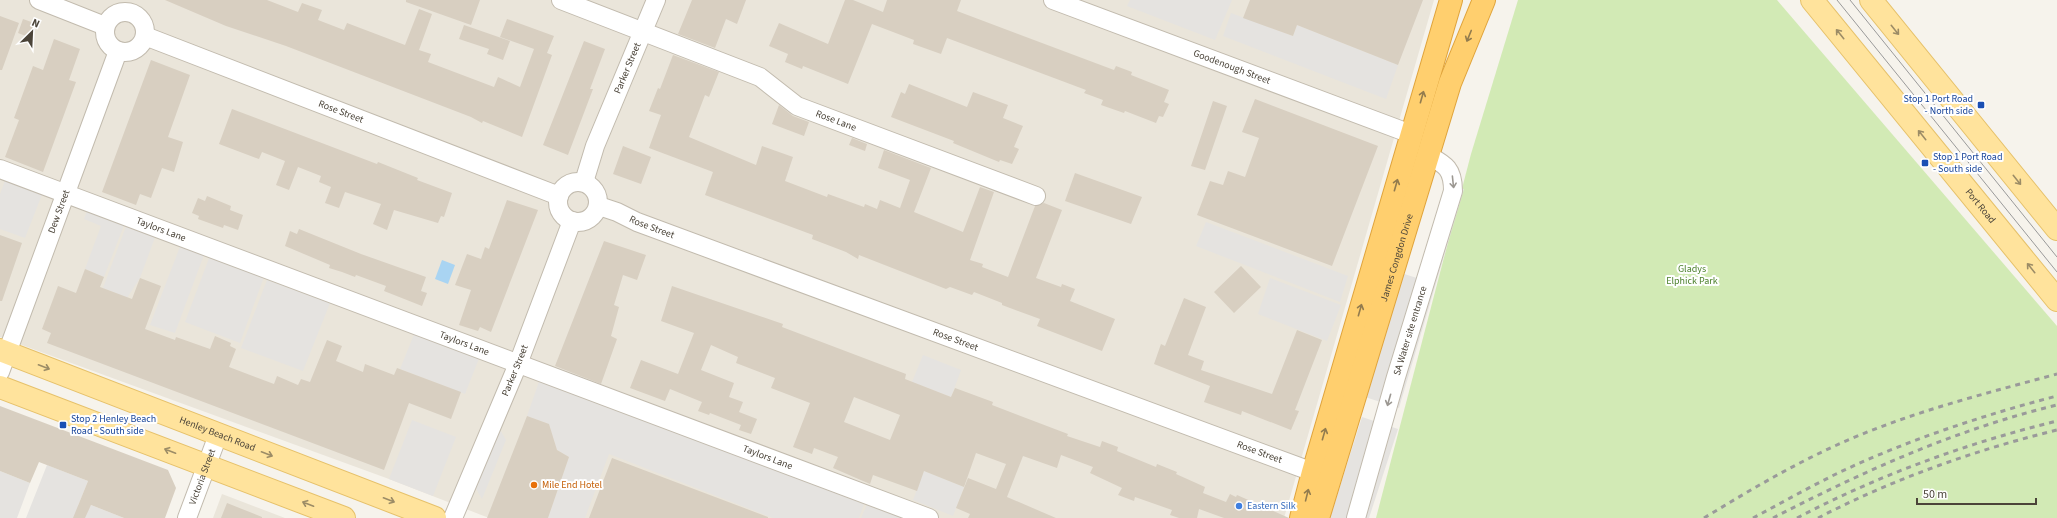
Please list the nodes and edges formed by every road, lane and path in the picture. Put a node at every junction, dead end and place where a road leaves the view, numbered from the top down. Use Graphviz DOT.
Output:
graph roads {
  1 [pos="39,0"];
  2 [pos="561,0"];
  3 [pos="656,0"];
  4 [pos="1054,0"];
  5 [pos="1451,0"];
  6 [pos="1484,0"];
  7 [pos="1812,0"];
  8 [pos="1870,0"];
  9 [pos="133,6"];
  10 [pos="105,26"];
  11 [pos="644,31"];
  12 [pos="145,36"];
  13 [pos="118,51"];
  14 [pos="1411,134"];
  15 [pos="1430,149"];
  16 [pos="0,169"];
  17 [pos="584,182"];
  18 [pos="66,195"];
  19 [pos="559,196"];
  20 [pos="1036,196"];
  21 [pos="598,206"];
  22 [pos="572,221"];
  23 [pos="2057,230"];
  24 [pos="2057,299"];
  25 [pos="3,358"];
  26 [pos="518,364"];
  27 [pos="0,387"];
  28 [pos="218,435"];
  29 [pos="207,465"];
  30 [pos="1321,475"];
  31 [pos="187,518"];
  32 [pos="344,518"];
  33 [pos="435,518"];
  34 [pos="453,518"];
  35 [pos="929,518"];
  36 [pos="1302,518"];
  37 [pos="1318,518"];
  38 [pos="1356,518"];
  1 -- 10 [label="street"];
  2 -- 11 [label="street, Rose Lane"];
  3 -- 11 [label="street, Parker Street"];
  4 -- 14 [label="street, Goodenough Street"];
  14 -- 5 [label="highway, James Congdon Drive, one-way"];
  6 -- 15 [label="highway, James Congdon Drive, one-way"];
  24 -- 7 [label="main road, Port Road, one-way"];
  8 -- 23 [label="main road, one-way"];
  9 -- 10 [label="street"];
  9 -- 12 [label="street"];
  10 -- 13 [label="street"];
  11 -- 17 [label="street, Parker Street"];
  11 -- 20 [label="street, Rose Lane"];
  12 -- 13 [label="street"];
  12 -- 19 [label="street, Rose Street"];
  13 -- 18 [label="street, Dew Street"];
  14 -- 15 [label="highway"];
  30 -- 14 [label="highway, James Congdon Drive, one-way"];
  15 -- 30 [label="highway, James Congdon Drive"];
  15 -- 38 [label="street, SA Water site entrance, one-way"];
  16 -- 18 [label="street, Taylors Lane"];
  17 -- 19 [label="street"];
  17 -- 21 [label="street"];
  18 -- 25 [label="street, Dew Street"];
  18 -- 26 [label="street, Taylors Lane"];
  19 -- 22 [label="street"];
  21 -- 22 [label="street"];
  21 -- 30 [label="street, Rose Street"];
  22 -- 26 [label="street, Parker Street"];
  25 -- 28 [label="main road, Henley Beach Road, one-way"];
  26 -- 34 [label="street, Parker Street"];
  26 -- 35 [label="street, Taylors Lane"];
  29 -- 27 [label="main road, one-way"];
  28 -- 29 [label="street, Victoria Street"];
  28 -- 33 [label="main road, Henley Beach Road, one-way"];
  29 -- 31 [label="street, Victoria Street"];
  32 -- 29 [label="main road, one-way"];
  36 -- 30 [label="highway, James Congdon Drive, one-way"];
  30 -- 37 [label="highway, James Congdon Drive"];
}
